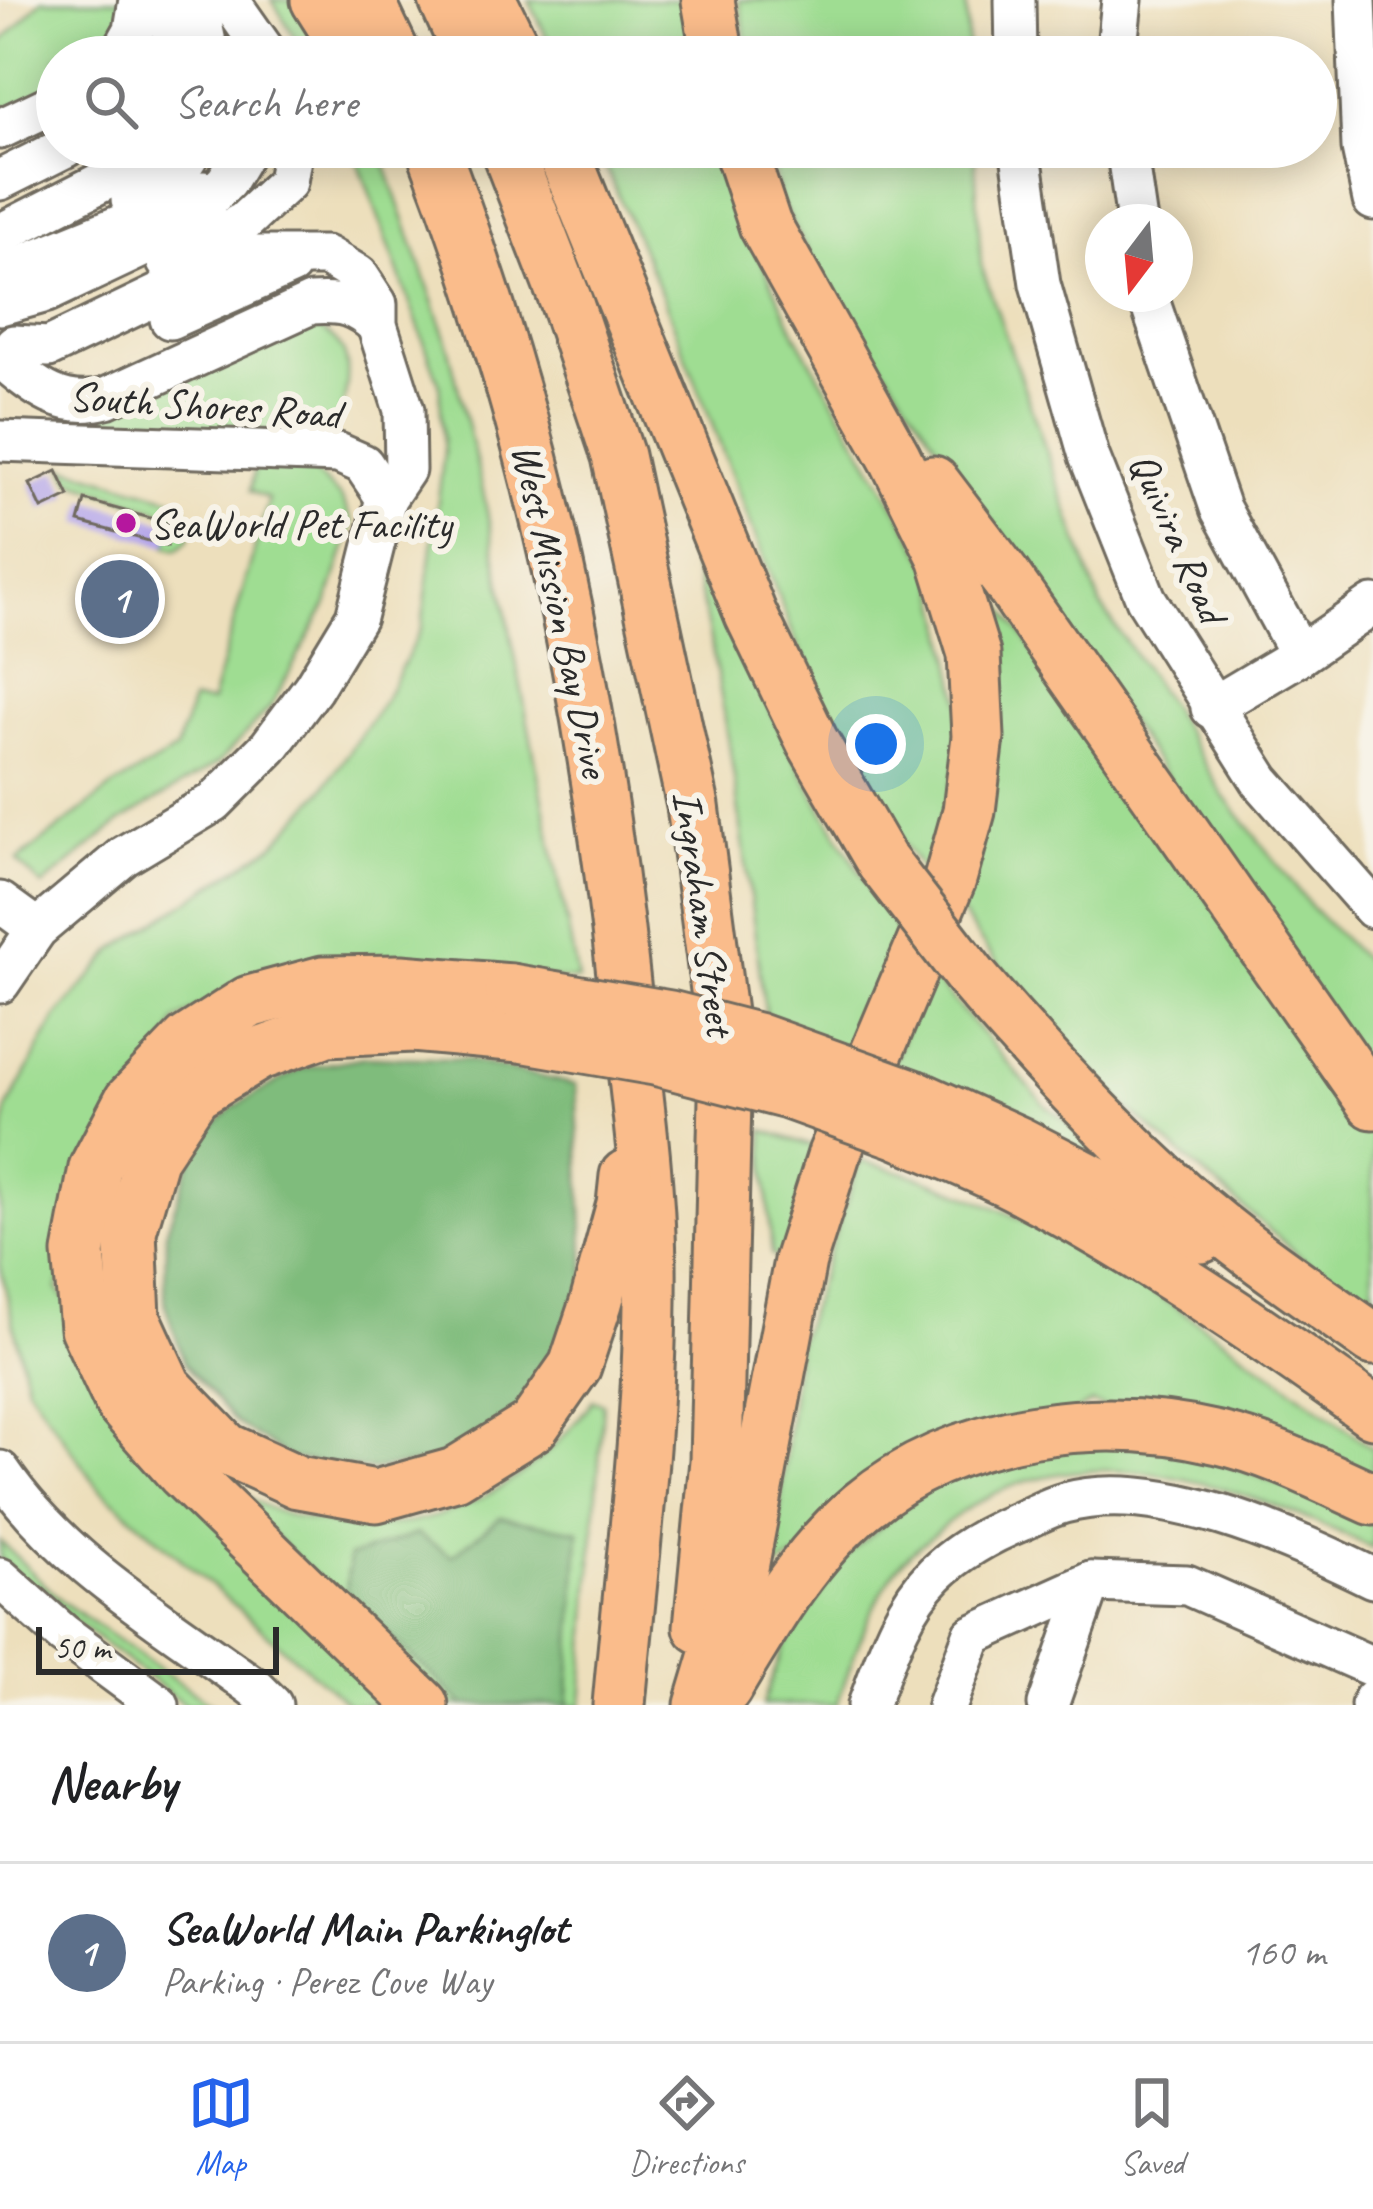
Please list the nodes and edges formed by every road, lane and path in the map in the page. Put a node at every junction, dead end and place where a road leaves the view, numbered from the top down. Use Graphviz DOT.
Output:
graph roads {
  1 [pos="139,0"];
  2 [pos="152,0"];
  3 [pos="163,0"];
  4 [pos="192,0"];
  5 [pos="209,0"];
  6 [pos="229,0"];
  7 [pos="317,0"];
  8 [pos="368,0"];
  9 [pos="445,0"];
  10 [pos="490,0"];
  11 [pos="708,0"];
  12 [pos="1015,0"];
  13 [pos="1122,0"];
  14 [pos="1356,0"];
  15 [pos="131,36"];
  16 [pos="154,36"];
  17 [pos="172,36"];
  18 [pos="205,36"];
  19 [pos="230,36"];
  20 [pos="254,36"];
  21 [pos="339,36"];
  22 [pos="385,36"];
  23 [pos="461,36"];
  24 [pos="508,36"];
  25 [pos="714,36"];
  26 [pos="1016,36"];
  27 [pos="1119,36"];
  28 [pos="36,112"];
  29 [pos="0,129"];
  30 [pos="36,139"];
  31 [pos="0,157"];
  32 [pos="36,162"];
  33 [pos="85,168"];
  34 [pos="129,168"];
  35 [pos="180,168"];
  36 [pos="234,168"];
  37 [pos="289,168"];
  38 [pos="423,168"];
  39 [pos="440,168"];
  40 [pos="514,168"];
  41 [pos="570,168"];
  42 [pos="746,168"];
  43 [pos="1023,168"];
  44 [pos="1129,168"];
  45 [pos="0,179"];
  46 [pos="226,182"];
  47 [pos="1373,200"];
  48 [pos="1134,204"];
  49 [pos="0,212"];
  50 [pos="461,223"];
  51 [pos="0,234"];
  52 [pos="0,258"];
  53 [pos="0,274"];
  54 [pos="0,305"];
  55 [pos="1150,312"];
  56 [pos="377,325"];
  57 [pos="827,341"];
  58 [pos="7,349"];
  59 [pos="0,441"];
  60 [pos="386,497"];
  61 [pos="1373,605"];
  62 [pos="1300,655"];
  63 [pos="1211,708"];
  64 [pos="0,902"];
  65 [pos="1373,908"];
  66 [pos="37,929"];
  67 [pos="0,983"];
  68 [pos="516,1013"];
  69 [pos="636,1085"];
  70 [pos="1373,1103"];
  71 [pos="908,1115"];
  72 [pos="1283,1276"];
  73 [pos="1373,1340"];
  74 [pos="1373,1412"];
  75 [pos="0,1471"];
  76 [pos="1373,1499"];
  77 [pos="0,1578"];
  78 [pos="1373,1578"];
  79 [pos="1091,1582"];
  80 [pos="1373,1666"];
  81 [pos="159,1705"];
  82 [pos="272,1705"];
  83 [pos="422,1705"];
  84 [pos="619,1705"];
  85 [pos="697,1705"];
  86 [pos="716,1705"];
  87 [pos="868,1705"];
  88 [pos="947,1705"];
  89 [pos="1048,1705"];
  1 -- 15 [label="street"];
  2 -- 16 [label="street"];
  3 -- 17 [label="street"];
  4 -- 18 [label="street"];
  5 -- 19 [label="street"];
  6 -- 20 [label="street"];
  7 -- 21 [label="main road"];
  8 -- 22 [label="main road"];
  9 -- 23 [label="main road"];
  10 -- 24 [label="main road"];
  11 -- 25 [label="main road"];
  12 -- 26 [label="street"];
  13 -- 27 [label="street"];
  14 -- 47 [label="street"];
  28 -- 29 [label="street"];
  30 -- 31 [label="street"];
  32 -- 45 [label="street"];
  33 -- 49 [label="street"];
  34 -- 51 [label="street"];
  35 -- 52 [label="street"];
  36 -- 46 [label="street"];
  37 -- 58 [label="street"];
  38 -- 50 [label="main road"];
  39 -- 50 [label="main road, West Mission Bay Drive"];
  40 -- 85 [label="main road, Ingraham Street"];
  41 -- 72 [label="main road, bridge"];
  42 -- 57 [label="main road"];
  43 -- 63 [label="street, Quivira Road"];
  44 -- 48 [label="street"];
  46 -- 53 [label="street"];
  46 -- 54 [label="street"];
  50 -- 69 [label="main road, West Mission Bay Drive"];
  55 -- 62 [label="street"];
  56 -- 58 [label="street"];
  56 -- 58 [label="street"];
  56 -- 60 [label="street"];
  57 -- 70 [label="main road"];
  57 -- 85 [label="main road"];
  59 -- 60 [label="street, South Shores Road"];
  60 -- 66 [label="street"];
  61 -- 62 [label="street"];
  62 -- 63 [label="street"];
  63 -- 65 [label="street, Quivira Road"];
  64 -- 66 [label="street"];
  66 -- 67 [label="street"];
  68 -- 69 [label="main road"];
  68 -- 71 [label="main road, bridge"];
  68 -- 83 [label="main road"];
  69 -- 84 [label="main road"];
  71 -- 72 [label="main road"];
  71 -- 74 [label="main road"];
  72 -- 73 [label="main road"];
  75 -- 82 [label="street"];
  76 -- 86 [label="main road"];
  77 -- 81 [label="street"];
  78 -- 87 [label="street"];
  79 -- 80 [label="street"];
  79 -- 88 [label="street"];
  79 -- 89 [label="street"];
}
